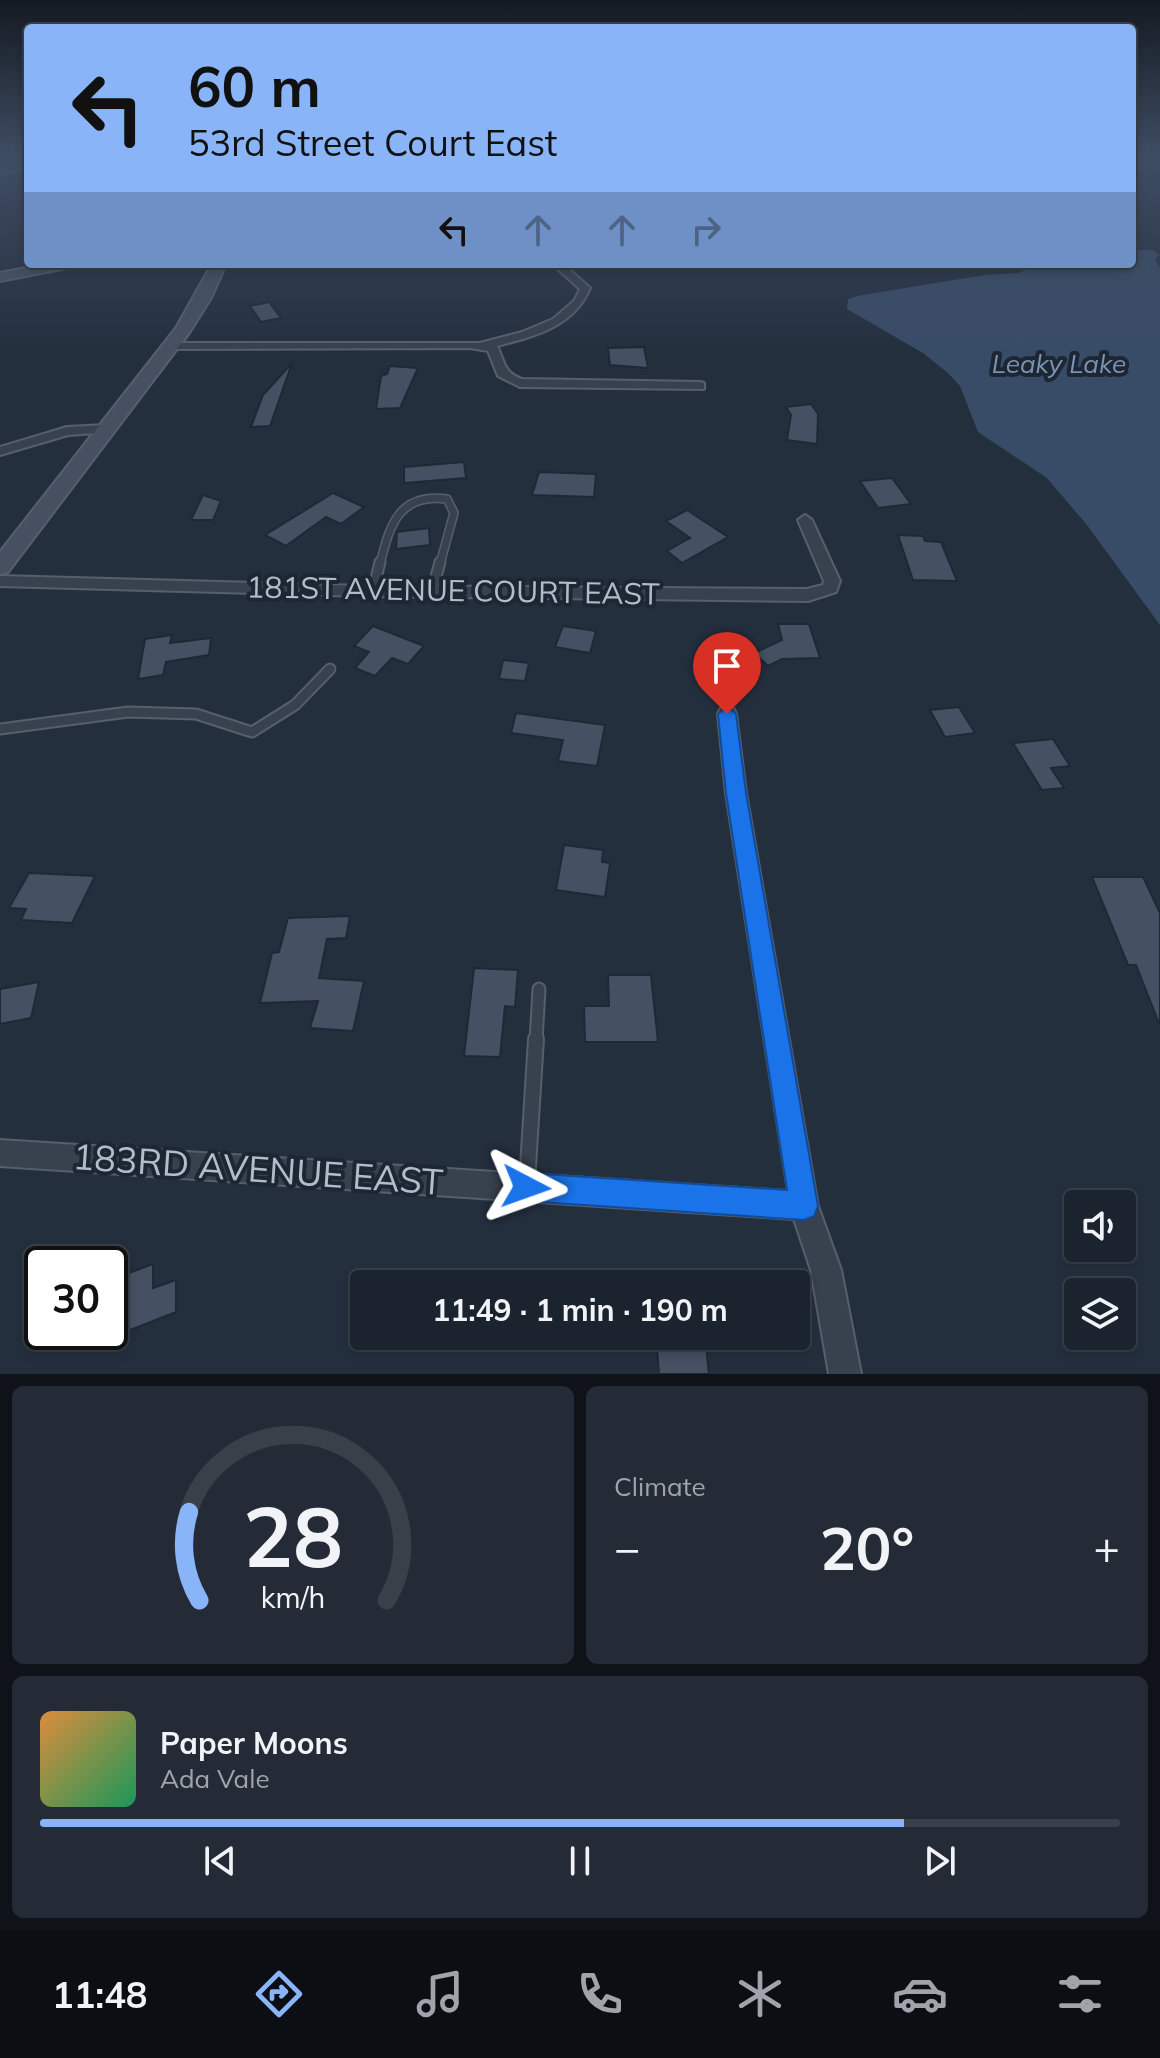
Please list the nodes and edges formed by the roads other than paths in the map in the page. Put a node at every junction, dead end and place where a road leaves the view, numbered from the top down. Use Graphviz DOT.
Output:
graph roads {
  1 [pos="46,268"];
  2 [pos="217,268"];
  3 [pos="562,268"];
  4 [pos="0,277"];
  5 [pos="170,346"];
  6 [pos="482,346"];
  7 [pos="700,386"];
  8 [pos="106,429"];
  9 [pos="0,451"];
  10 [pos="805,520"];
  11 [pos="0,567"];
  12 [pos="0,581"];
  13 [pos="373,591"];
  14 [pos="432,592"];
  15 [pos="330,669"];
  16 [pos="727,714"];
  17 [pos="0,729"];
  18 [pos="539,989"];
  19 [pos="0,1153"];
  20 [pos="526,1187"];
  21 [pos="804,1206"];
  22 [pos="845,1374"];
  1 -- 4 [label="street"];
  2 -- 5 [label="street"];
  3 -- 6 [label="street"];
  5 -- 6 [label="street"];
  5 -- 8 [label="street"];
  6 -- 7 [label="street"];
  8 -- 9 [label="street"];
  8 -- 11 [label="street"];
  10 -- 14 [label="street, 181ST AVENUE COURT EAST"];
  12 -- 13 [label="street, 181ST AVENUE COURT EAST"];
  13 -- 14 [label="street, 181ST AVENUE COURT EAST"];
  13 -- 14 [label="lane"];
  15 -- 17 [label="lane"];
  16 -- 21 [label="street"];
  18 -- 20 [label="lane"];
  19 -- 20 [label="street, 183RD AVENUE EAST"];
  20 -- 21 [label="street, 183RD AVENUE EAST"];
  21 -- 22 [label="street"];
}
